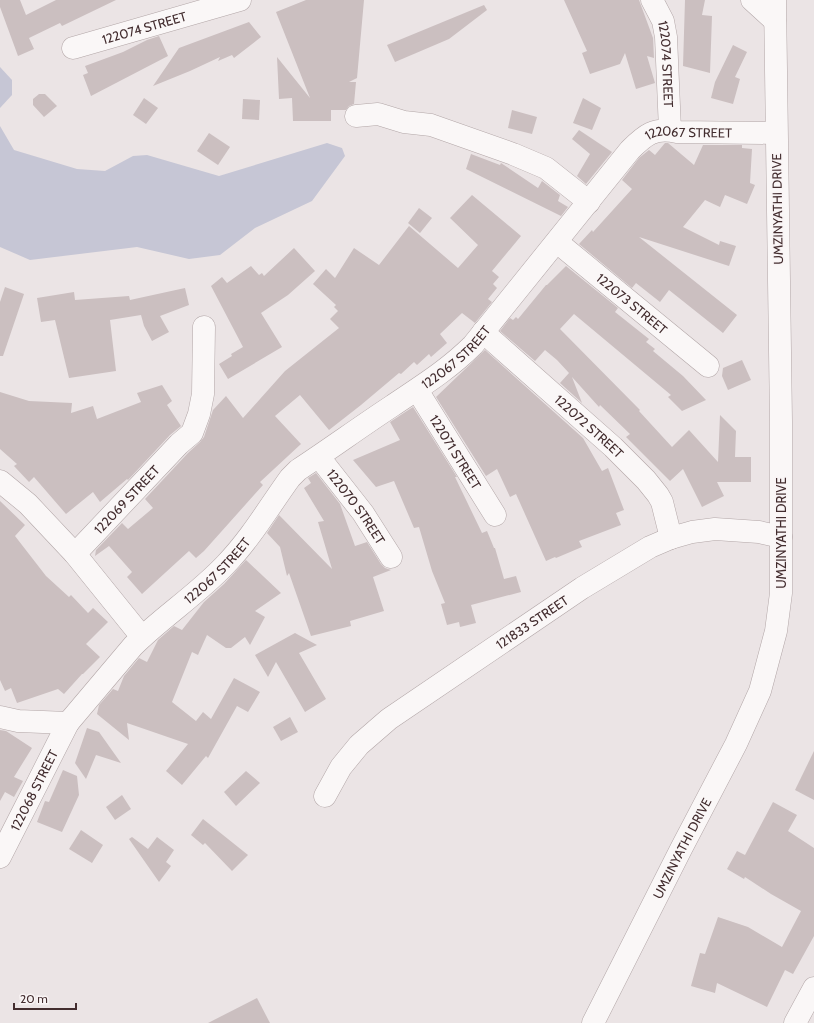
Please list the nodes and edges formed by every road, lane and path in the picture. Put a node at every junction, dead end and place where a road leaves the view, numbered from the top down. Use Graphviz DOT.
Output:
graph roads {
  1 [pos="240,0"];
  2 [pos="652,0"];
  3 [pos="752,0"];
  4 [pos="775,10"];
  5 [pos="73,48"];
  6 [pos="356,116"];
  7 [pos="670,130"];
  8 [pos="776,133"];
  9 [pos="589,202"];
  10 [pos="557,242"];
  11 [pos="204,327"];
  12 [pos="483,332"];
  13 [pos="708,366"];
  14 [pos="417,390"];
  15 [pos="319,457"];
  16 [pos="0,481"];
  17 [pos="495,514"];
  18 [pos="781,537"];
  19 [pos="671,538"];
  20 [pos="75,554"];
  21 [pos="391,557"];
  22 [pos="142,637"];
  23 [pos="0,717"];
  24 [pos="68,722"];
  25 [pos="325,796"];
  26 [pos="0,857"];
  27 [pos="814,988"];
  28 [pos="592,1023"];
  29 [pos="795,1023"];
  1 -- 5 [label="street, 122074 STREET"];
  2 -- 7 [label="street, 122074 STREET"];
  3 -- 4 [label="street"];
  4 -- 8 [label="street, UMZINYATHI DRIVE"];
  6 -- 9 [label="street"];
  7 -- 8 [label="street, 122067 STREET"];
  7 -- 9 [label="street, 122067 STREET"];
  8 -- 18 [label="street, UMZINYATHI DRIVE"];
  9 -- 10 [label="street, 122067 STREET"];
  10 -- 12 [label="street, 122067 STREET"];
  10 -- 13 [label="street, 122073 STREET"];
  11 -- 20 [label="street, 122069 STREET"];
  12 -- 14 [label="street, 122067 STREET"];
  12 -- 19 [label="street, 122072 STREET"];
  14 -- 15 [label="street, 122067 STREET"];
  14 -- 17 [label="street, 122071 STREET"];
  15 -- 21 [label="street, 122070 STREET"];
  15 -- 22 [label="street, 122067 STREET"];
  16 -- 20 [label="street"];
  18 -- 19 [label="street, 121833 STREET"];
  18 -- 28 [label="street, UMZINYATHI DRIVE"];
  19 -- 25 [label="street, 121833 STREET"];
  20 -- 22 [label="street"];
  22 -- 24 [label="street, 122067 STREET"];
  23 -- 24 [label="street"];
  24 -- 26 [label="street, 122068 STREET"];
  27 -- 29 [label="street"];
}
